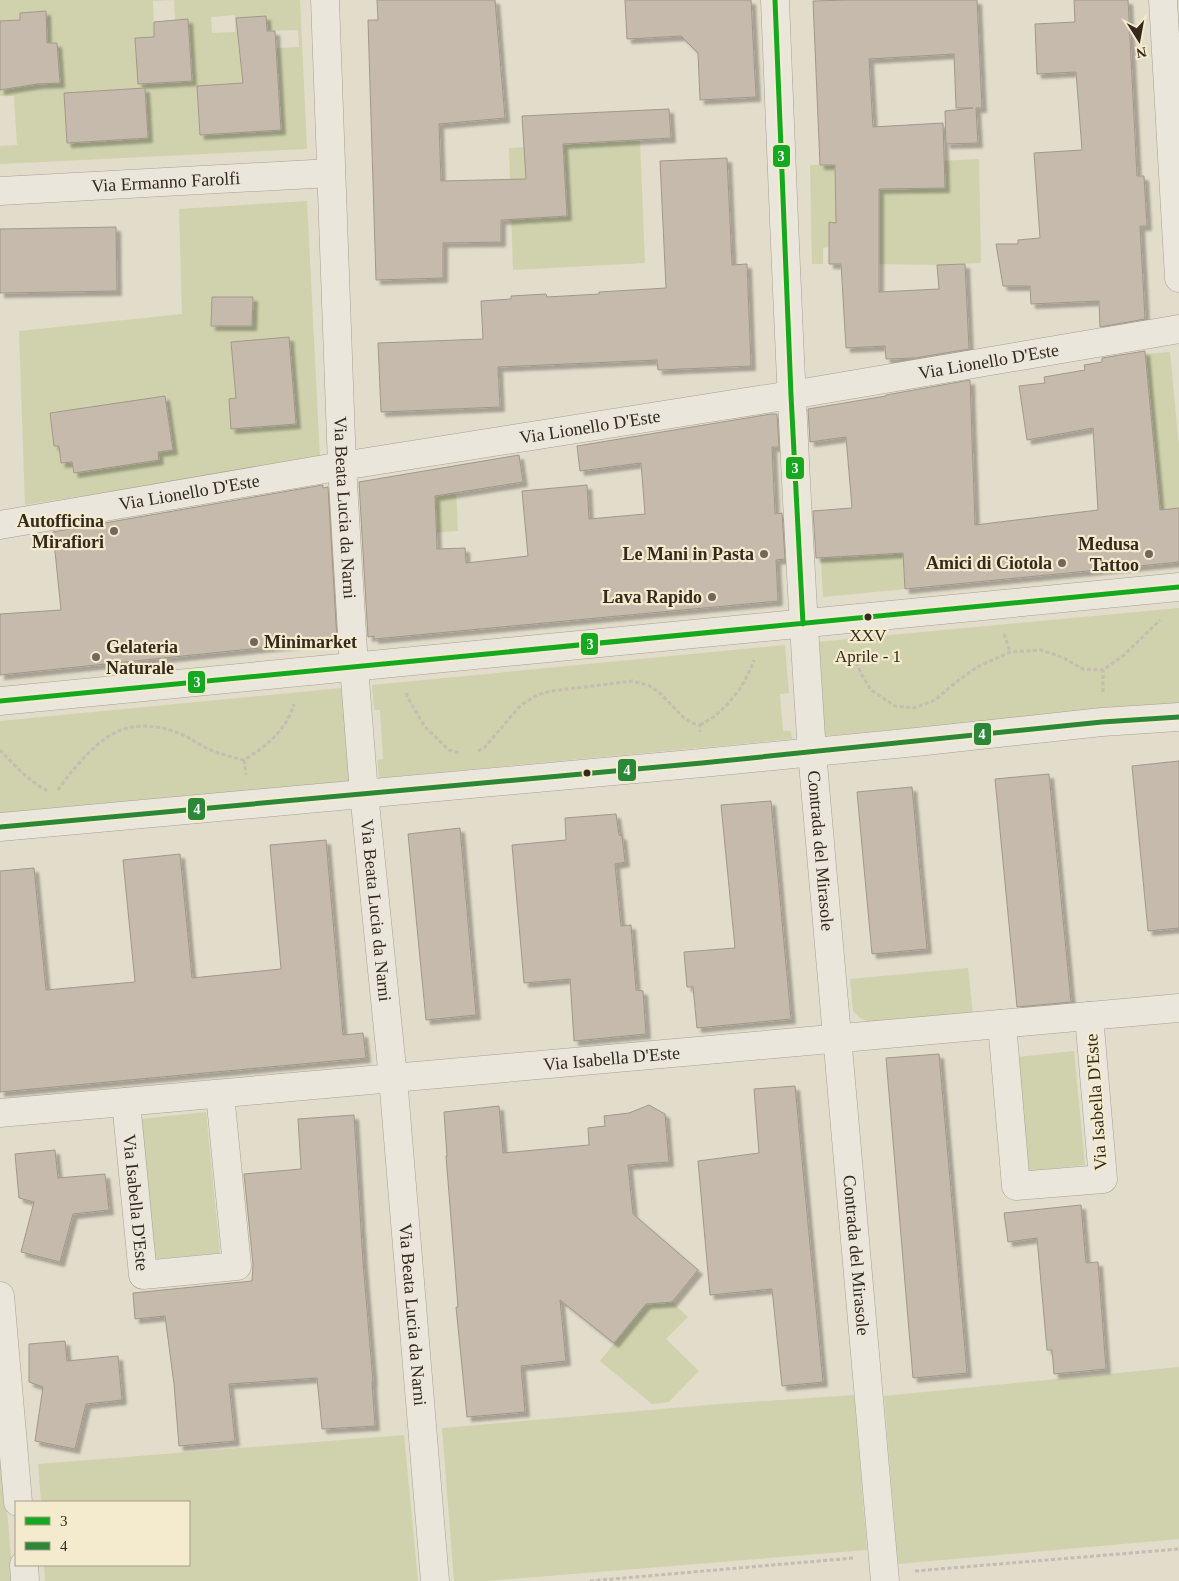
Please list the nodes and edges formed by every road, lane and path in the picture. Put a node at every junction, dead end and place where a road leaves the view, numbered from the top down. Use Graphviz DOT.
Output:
graph roads {
  1 [pos="325,0"];
  2 [pos="775,0"];
  3 [pos="1163,0"];
  4 [pos="331,173"];
  5 [pos="0,191"];
  6 [pos="1179,278"];
  7 [pos="1179,329"];
  8 [pos="791,395"];
  9 [pos="342,466"];
  10 [pos="0,525"];
  11 [pos="1174,587"];
  12 [pos="847,619"];
  13 [pos="803,624"];
  14 [pos="756,629"];
  15 [pos="402,662"];
  16 [pos="354,667"];
  17 [pos="294,672"];
  18 [pos="0,701"];
  19 [pos="1179,717"];
  20 [pos="700,725"];
  21 [pos="0,750"];
  22 [pos="475,752"];
  23 [pos="812,752"];
  24 [pos="467,754"];
  25 [pos="702,763"];
  26 [pos="364,793"];
  27 [pos="0,827"];
  28 [pos="1179,1008"];
  29 [pos="1089,1016"];
  30 [pos="1002,1024"];
  31 [pos="838,1038"];
  32 [pos="393,1078"];
  33 [pos="220,1094"];
  34 [pos="126,1102"];
  35 [pos="0,1113"];
  36 [pos="0,1296"];
  37 [pos="4,1384"];
  38 [pos="18,1501"];
  39 [pos="24,1566"];
  40 [pos="25,1581"];
  41 [pos="435,1581"];
  42 [pos="885,1581"];
  1 -- 4 [label="street, Via Beata Lucia da Narni"];
  2 -- 8 [label="street, Contrada del Mirasole"];
  3 -- 6 [label="street"];
  4 -- 5 [label="street, Via Ermanno Farolfi"];
  4 -- 9 [label="street, Via Beata Lucia da Narni"];
  7 -- 8 [label="street, Via Lionello D'Este"];
  8 -- 9 [label="street, Via Lionello D'Este"];
  8 -- 13 [label="street, Contrada del Mirasole"];
  9 -- 10 [label="street, Via Lionello D'Este"];
  9 -- 16 [label="street, Via Beata Lucia da Narni"];
  11 -- 12 [label="street"];
  11 -- 12 [label="path"];
  12 -- 13 [label="street"];
  13 -- 14 [label="street"];
  13 -- 23 [label="street, Contrada del Mirasole"];
  14 -- 15 [label="street"];
  14 -- 20 [label="path"];
  15 -- 16 [label="street"];
  15 -- 24 [label="path"];
  16 -- 17 [label="street"];
  16 -- 26 [label="street, Via Beata Lucia da Narni"];
  17 -- 18 [label="street"];
  17 -- 21 [label="path"];
  19 -- 23 [label="street"];
  20 -- 22 [label="path"];
  20 -- 25 [label="path"];
  23 -- 25 [label="street"];
  23 -- 31 [label="street, Contrada del Mirasole"];
  25 -- 26 [label="street"];
  26 -- 27 [label="street"];
  26 -- 32 [label="street, Via Beata Lucia da Narni"];
  28 -- 29 [label="street, Via Isabella D'Este"];
  29 -- 30 [label="street, Via Isabella D'Este"];
  29 -- 30 [label="street, Via Isabella D'Este"];
  30 -- 31 [label="street, Via Isabella D'Este"];
  31 -- 32 [label="street, Via Isabella D'Este"];
  31 -- 42 [label="street, Contrada del Mirasole"];
  32 -- 33 [label="street, Via Isabella D'Este"];
  32 -- 41 [label="street, Via Beata Lucia da Narni"];
  33 -- 34 [label="street, Via Isabella D'Este"];
  33 -- 34 [label="street, Via Isabella D'Este"];
  34 -- 35 [label="street, Via Isabella D'Este"];
  36 -- 37 [label="street"];
  37 -- 38 [label="street"];
  39 -- 40 [label="street"];
}
